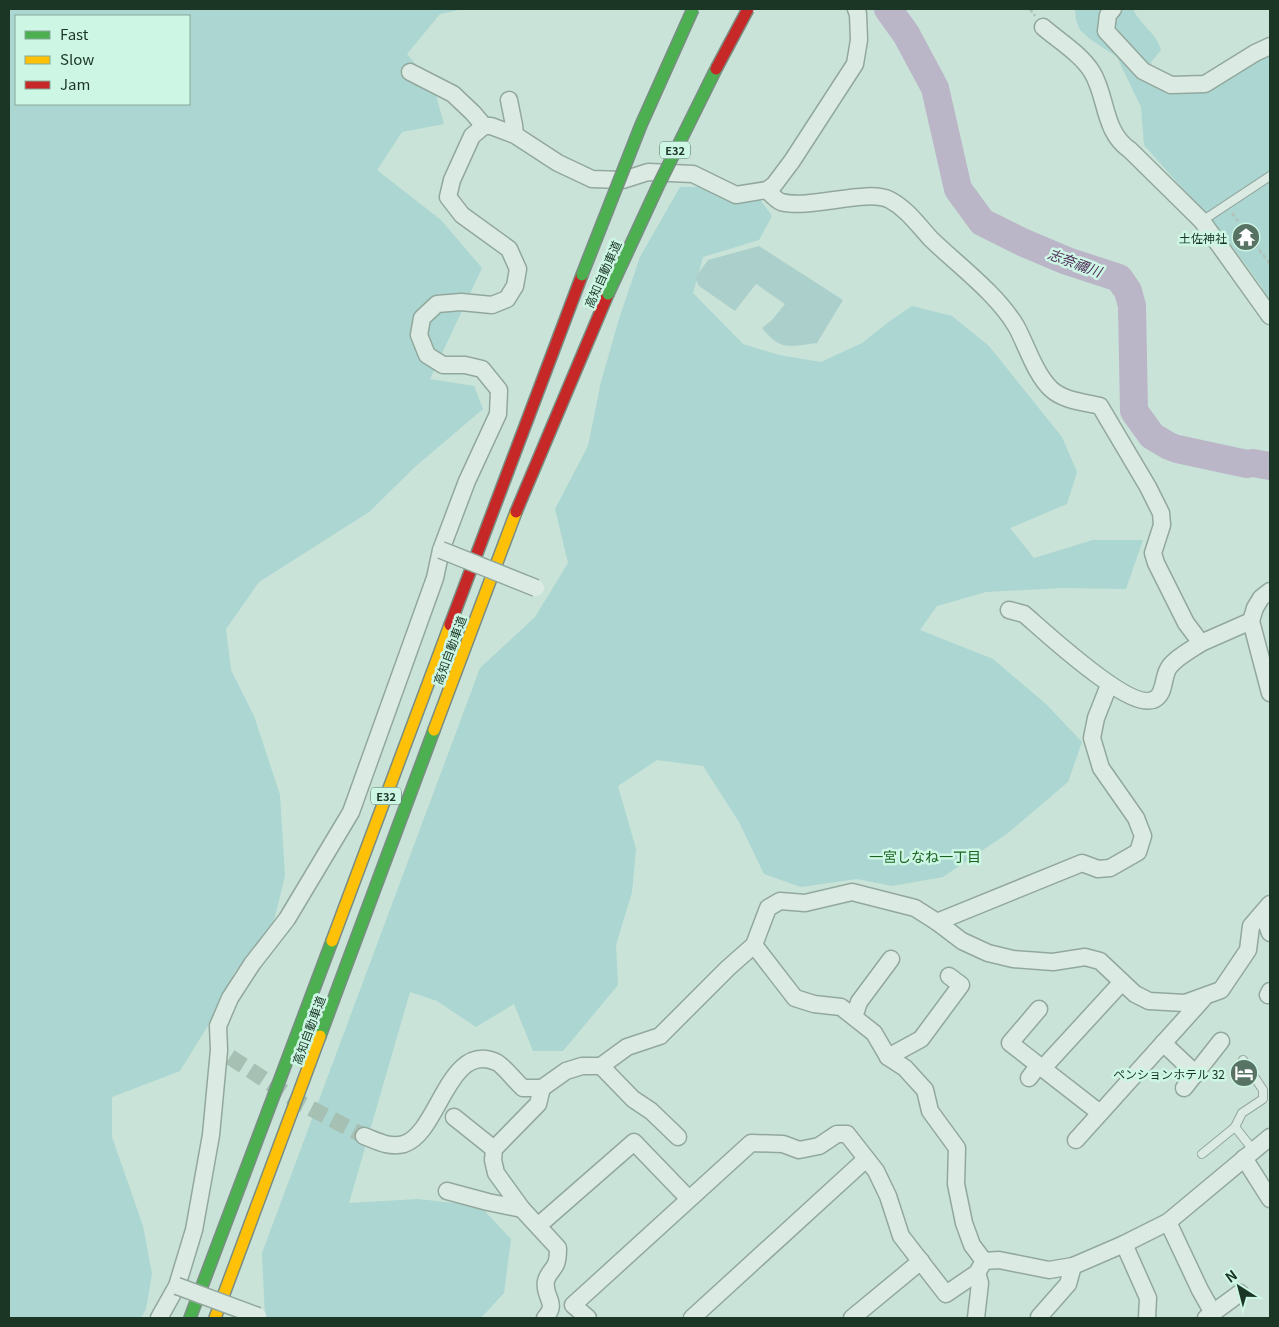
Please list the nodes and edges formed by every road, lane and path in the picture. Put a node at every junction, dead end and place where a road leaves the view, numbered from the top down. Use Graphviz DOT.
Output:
graph roads {
  1 [pos="693,9"];
  2 [pos="748,9"];
  3 [pos="856,9"];
  4 [pos="1113,9"];
  5 [pos="1043,27"];
  6 [pos="1270,46"];
  7 [pos="410,72"];
  8 [pos="508,100"];
  9 [pos="484,126"];
  10 [pos="514,136"];
  11 [pos="1270,176"];
  12 [pos="767,190"];
  13 [pos="1226,205"];
  14 [pos="1202,221"];
  15 [pos="1270,264"];
  16 [pos="1270,316"];
  17 [pos="442,550"];
  18 [pos="536,588"];
  19 [pos="1270,592"];
  20 [pos="1008,610"];
  21 [pos="1251,622"];
  22 [pos="1201,643"];
  23 [pos="1109,684"];
  24 [pos="1270,693"];
  25 [pos="1268,906"];
  26 [pos="937,922"];
  27 [pos="1270,933"];
  28 [pos="754,945"];
  29 [pos="891,960"];
  30 [pos="949,976"];
  31 [pos="1122,982"];
  32 [pos="1204,998"];
  33 [pos="1039,1009"];
  34 [pos="854,1017"];
  35 [pos="1221,1041"];
  36 [pos="1163,1043"];
  37 [pos="888,1057"];
  38 [pos="1243,1060"];
  39 [pos="601,1066"];
  40 [pos="1036,1071"];
  41 [pos="1196,1074"];
  42 [pos="542,1088"];
  43 [pos="1184,1088"];
  44 [pos="1100,1113"];
  45 [pos="454,1117"];
  46 [pos="1235,1126"];
  47 [pos="364,1136"];
  48 [pos="678,1137"];
  49 [pos="1270,1137"];
  50 [pos="1076,1140"];
  51 [pos="494,1149"];
  52 [pos="1202,1154"];
  53 [pos="1249,1154"];
  54 [pos="866,1159"];
  55 [pos="446,1191"];
  56 [pos="688,1199"];
  57 [pos="1270,1199"];
  58 [pos="522,1209"];
  59 [pos="1168,1222"];
  60 [pos="539,1225"];
  61 [pos="1124,1244"];
  62 [pos="921,1261"];
  63 [pos="1073,1266"];
  64 [pos="980,1267"];
  65 [pos="178,1286"];
  66 [pos="1240,1293"];
  67 [pos="1210,1316"];
  68 [pos="258,1317"];
  69 [pos="1038,1317"];
  70 [pos="160,1318"];
  71 [pos="190,1318"];
  72 [pos="215,1318"];
  73 [pos="545,1318"];
  74 [pos="588,1318"];
  75 [pos="692,1318"];
  76 [pos="852,1318"];
  77 [pos="976,1318"];
  78 [pos="1147,1318"];
  1 -- 71 [label="highway, 高知自動車道 / E32, bridge"];
  2 -- 72 [label="highway, 高知自動車道 / E32, bridge"];
  3 -- 12 [label="street"];
  4 -- 6 [label="street"];
  5 -- 14 [label="street"];
  7 -- 9 [label="street"];
  8 -- 10 [label="street"];
  9 -- 10 [label="street"];
  9 -- 17 [label="street"];
  10 -- 12 [label="street"];
  11 -- 13 [label="lane"];
  12 -- 22 [label="street"];
  13 -- 14 [label="lane"];
  13 -- 15 [label="path"];
  14 -- 16 [label="street"];
  17 -- 18 [label="street, bridge"];
  17 -- 65 [label="street"];
  19 -- 21 [label="street"];
  20 -- 23 [label="street"];
  21 -- 22 [label="street"];
  21 -- 24 [label="street"];
  22 -- 23 [label="street"];
  23 -- 26 [label="street"];
  25 -- 27 [label="street"];
  25 -- 32 [label="street"];
  26 -- 28 [label="street"];
  26 -- 31 [label="street"];
  28 -- 34 [label="street"];
  28 -- 39 [label="street"];
  29 -- 34 [label="street"];
  30 -- 37 [label="street"];
  31 -- 32 [label="street"];
  31 -- 40 [label="street"];
  32 -- 36 [label="street"];
  33 -- 40 [label="street"];
  34 -- 37 [label="street"];
  35 -- 41 [label="street"];
  36 -- 41 [label="street"];
  36 -- 44 [label="street"];
  37 -- 64 [label="street"];
  38 -- 46 [label="lane"];
  39 -- 42 [label="street"];
  39 -- 48 [label="street"];
  40 -- 44 [label="street"];
  41 -- 43 [label="street"];
  42 -- 47 [label="street"];
  42 -- 51 [label="street"];
  44 -- 50 [label="street"];
  45 -- 51 [label="street"];
  46 -- 52 [label="lane"];
  46 -- 53 [label="lane"];
  49 -- 53 [label="street"];
  51 -- 58 [label="street"];
  53 -- 57 [label="street"];
  53 -- 59 [label="street"];
  54 -- 56 [label="street"];
  54 -- 62 [label="street"];
  54 -- 75 [label="street"];
  55 -- 58 [label="street"];
  56 -- 60 [label="street"];
  56 -- 74 [label="street"];
  58 -- 60 [label="street"];
  59 -- 61 [label="street"];
  59 -- 67 [label="street"];
  60 -- 73 [label="street"];
  61 -- 63 [label="street"];
  61 -- 78 [label="street"];
  62 -- 64 [label="street"];
  62 -- 76 [label="street"];
  63 -- 64 [label="street"];
  63 -- 69 [label="street"];
  64 -- 77 [label="street"];
  65 -- 68 [label="street, bridge"];
  65 -- 70 [label="street"];
  66 -- 67 [label="street"];
}
